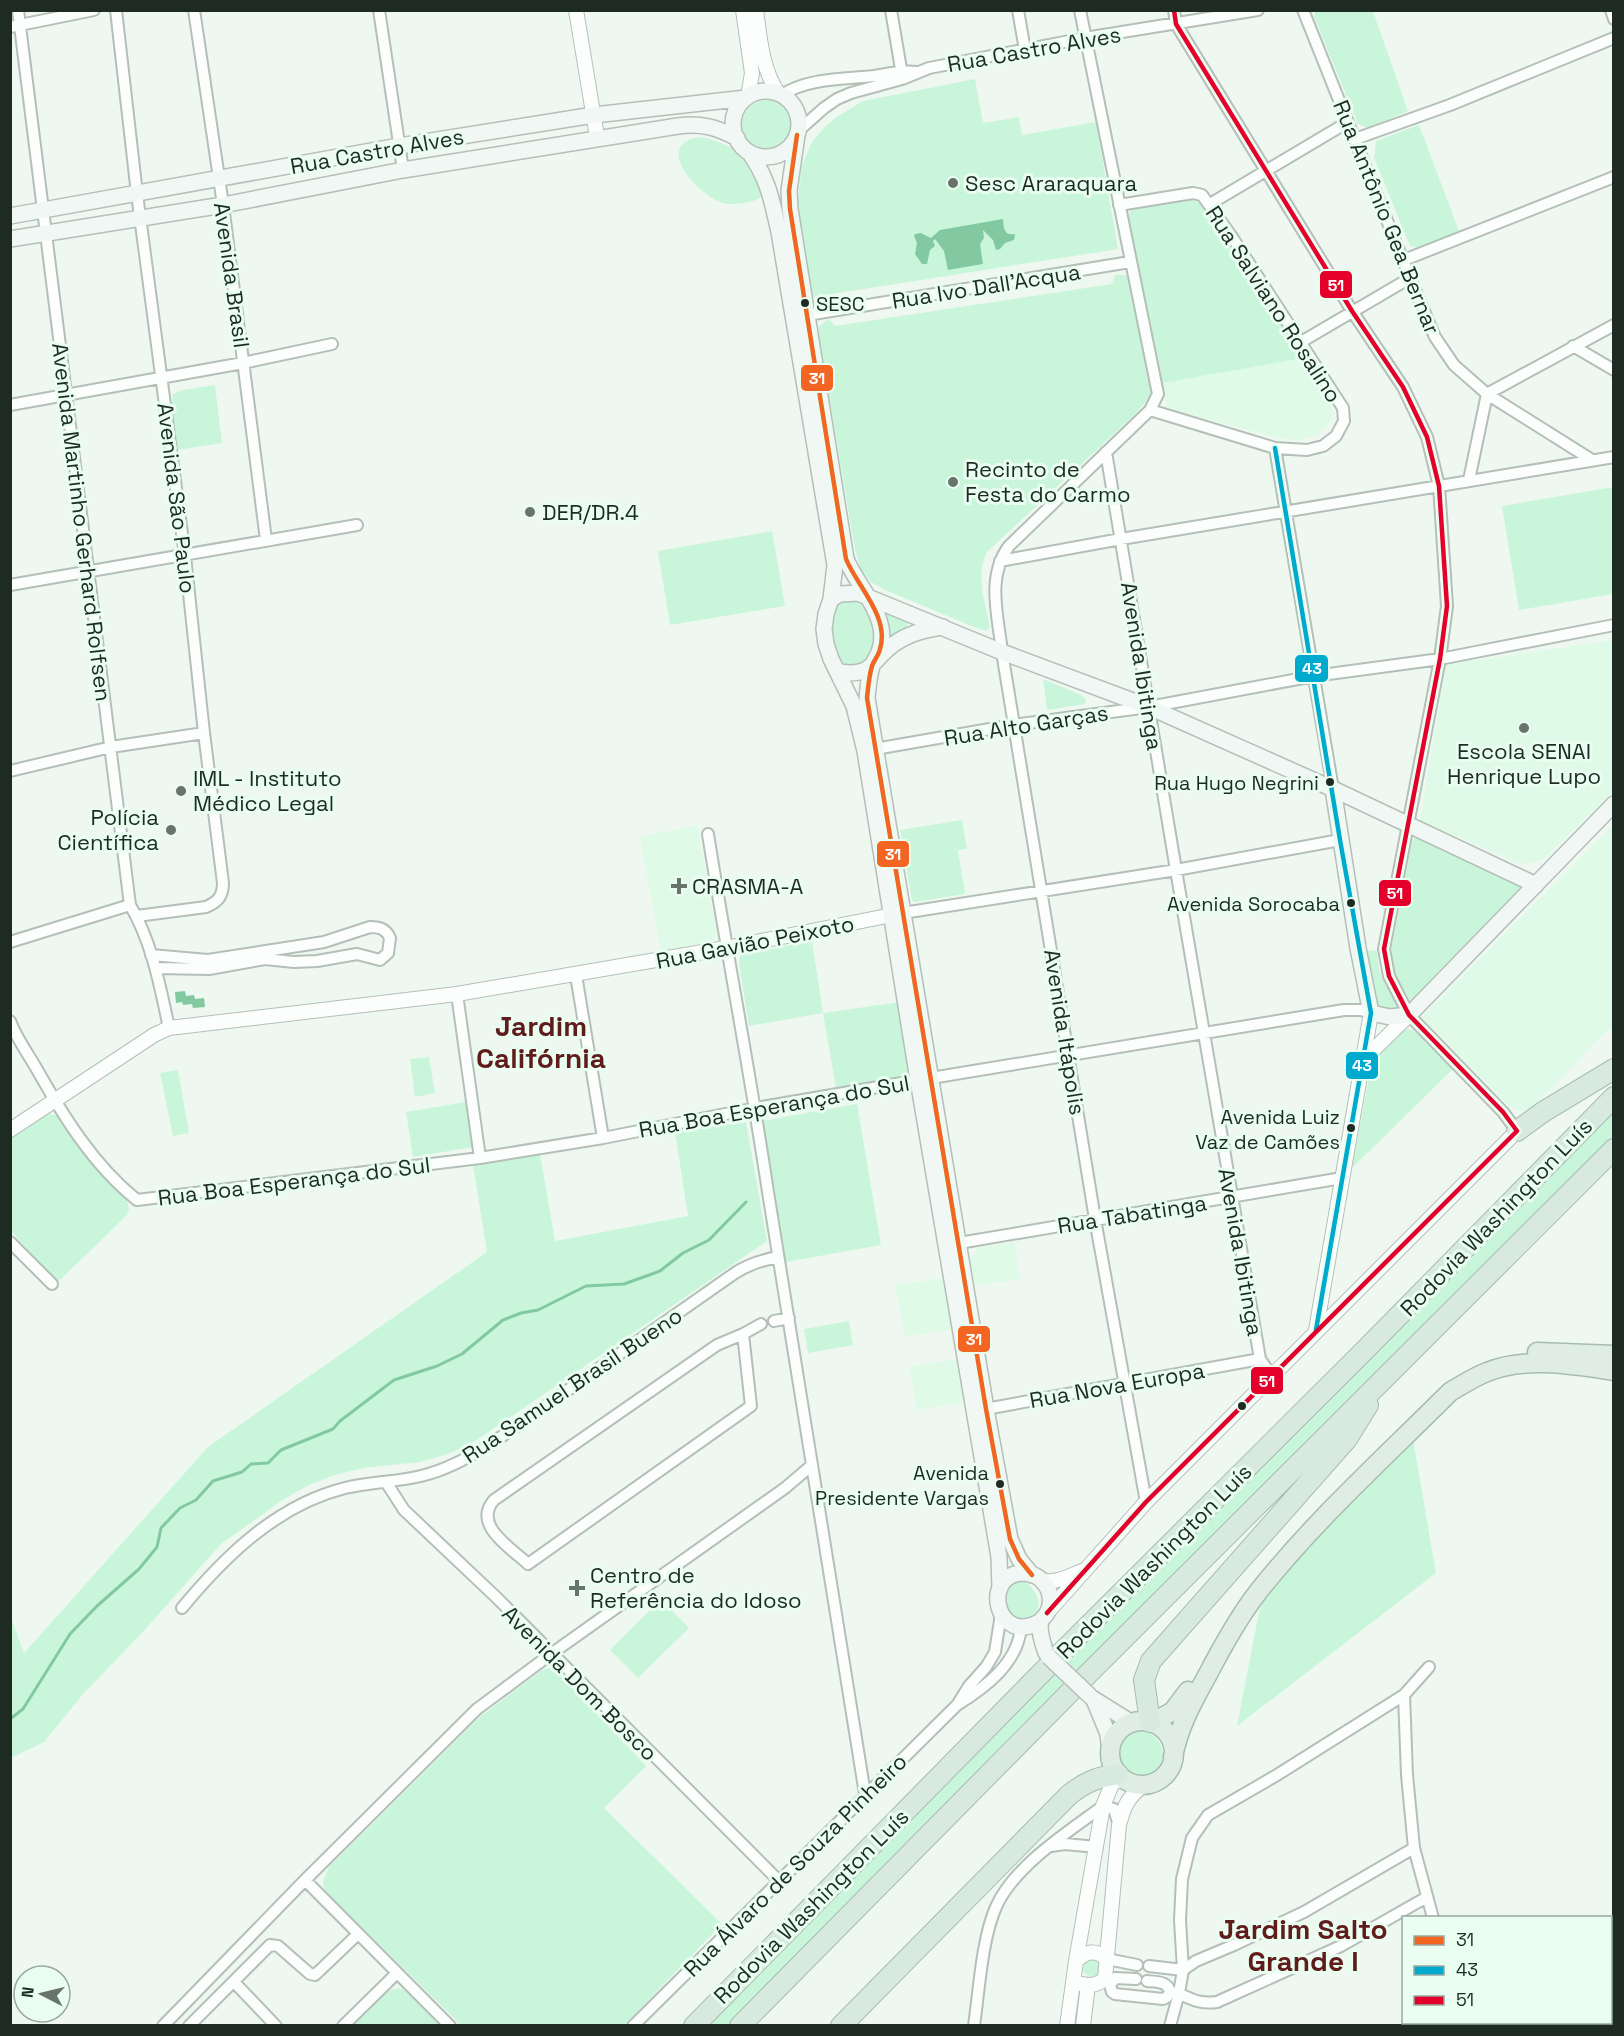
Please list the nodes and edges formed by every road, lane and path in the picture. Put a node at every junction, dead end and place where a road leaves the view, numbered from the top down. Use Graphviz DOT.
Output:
graph roads {
  1 [pos="18,10"];
  2 [pos="94,10"];
  3 [pos="116,10"];
  4 [pos="194,10"];
  5 [pos="380,10"];
  6 [pos="576,10"];
  7 [pos="743,10"];
  8 [pos="756,10"];
  9 [pos="891,10"];
  10 [pos="1018,10"];
  11 [pos="1080,10"];
  12 [pos="1174,10"];
  13 [pos="1258,10"];
  14 [pos="1303,10"];
  15 [pos="1176,24"];
  16 [pos="15,26"];
  17 [pos="1085,38"];
  18 [pos="1614,38"];
  19 [pos="1025,50"];
  20 [pos="902,75"];
  21 [pos="780,94"];
  22 [pos="747,97"];
  23 [pos="594,116"];
  24 [pos="1348,122"];
  25 [pos="798,133"];
  26 [pos="597,137"];
  27 [pos="737,138"];
  28 [pos="1355,139"];
  29 [pos="399,146"];
  30 [pos="749,152"];
  31 [pos="402,170"];
  32 [pos="1265,170"];
  33 [pos="1614,177"];
  34 [pos="219,179"];
  35 [pos="136,194"];
  36 [pos="1206,200"];
  37 [pos="223,205"];
  38 [pos="1119,205"];
  39 [pos="42,210"];
  40 [pos="10,216"];
  41 [pos="140,219"];
  42 [pos="46,234"];
  43 [pos="10,239"];
  44 [pos="1404,260"];
  45 [pos="1131,262"];
  46 [pos="1410,278"];
  47 [pos="1352,311"];
  48 [pos="807,315"];
  49 [pos="1614,325"];
  50 [pos="1301,342"];
  51 [pos="332,344"];
  52 [pos="1573,346"];
  53 [pos="243,363"];
  54 [pos="1614,370"];
  55 [pos="161,378"];
  56 [pos="1486,394"];
  57 [pos="67,396"];
  58 [pos="10,405"];
  59 [pos="1150,411"];
  60 [pos="1275,448"];
  61 [pos="1106,452"];
  62 [pos="1614,457"];
  63 [pos="1593,460"];
  64 [pos="1469,480"];
  65 [pos="1438,486"];
  66 [pos="1287,512"];
  67 [pos="357,525"];
  68 [pos="1121,539"];
  69 [pos="266,540"];
  70 [pos="185,556"];
  71 [pos="999,561"];
  72 [pos="87,572"];
  73 [pos="10,585"];
  74 [pos="867,596"];
  75 [pos="831,599"];
  76 [pos="1614,625"];
  77 [pos="946,627"];
  78 [pos="1002,651"];
  79 [pos="1440,659"];
  80 [pos="872,666"];
  81 [pos="839,672"];
  82 [pos="1314,676"];
  83 [pos="1149,707"];
  84 [pos="1013,725"];
  85 [pos="204,732"];
  86 [pos="111,747"];
  87 [pos="870,750"];
  88 [pos="10,771"];
  89 [pos="1333,789"];
  90 [pos="1353,799"];
  91 [pos="1614,804"];
  92 [pos="1336,810"];
  93 [pos="1409,826"];
  94 [pos="708,834"];
  95 [pos="1340,840"];
  96 [pos="1176,870"];
  97 [pos="1536,885"];
  98 [pos="1042,890"];
  99 [pos="130,905"];
  100 [pos="897,914"];
  101 [pos="136,916"];
  102 [pos="10,942"];
  103 [pos="726,948"];
  104 [pos="151,955"];
  105 [pos="264,956"];
  106 [pos="208,964"];
  107 [pos="156,968"];
  108 [pos="576,975"];
  109 [pos="457,994"];
  110 [pos="1371,1012"];
  111 [pos="1409,1015"];
  112 [pos="10,1021"];
  113 [pos="168,1028"];
  114 [pos="1203,1033"];
  115 [pos="1068,1054"];
  116 [pos="1363,1060"];
  117 [pos="1614,1069"];
  118 [pos="924,1079"];
  119 [pos="1614,1097"];
  120 [pos="54,1100"];
  121 [pos="756,1108"];
  122 [pos="10,1130"];
  123 [pos="1517,1131"];
  124 [pos="603,1138"];
  125 [pos="1614,1149"];
  126 [pos="480,1158"];
  127 [pos="1342,1178"];
  128 [pos="1231,1198"];
  129 [pos="1095,1219"];
  130 [pos="10,1242"];
  131 [pos="959,1243"];
  132 [pos="778,1257"];
  133 [pos="52,1284"];
  134 [pos="789,1318"];
  135 [pos="774,1321"];
  136 [pos="761,1324"];
  137 [pos="1316,1330"];
  138 [pos="742,1334"];
  139 [pos="1614,1355"];
  140 [pos="1260,1359"];
  141 [pos="1614,1371"];
  142 [pos="1389,1372"];
  143 [pos="1271,1375"];
  144 [pos="1125,1383"];
  145 [pos="981,1410"];
  146 [pos="812,1465"];
  147 [pos="386,1482"];
  148 [pos="1146,1502"];
  149 [pos="1084,1570"];
  150 [pos="1037,1578"];
  151 [pos="1000,1588"];
  152 [pos="182,1608"];
  153 [pos="1001,1614"];
  154 [pos="1044,1617"];
  155 [pos="1022,1627"];
  156 [pos="551,1654"];
  157 [pos="1047,1655"];
  158 [pos="1429,1667"];
  159 [pos="1404,1695"];
  160 [pos="1092,1698"];
  161 [pos="957,1705"];
  162 [pos="1145,1723"];
  163 [pos="1110,1752"];
  164 [pos="1173,1757"];
  165 [pos="1120,1776"];
  166 [pos="1144,1785"];
  167 [pos="865,1794"];
  168 [pos="1103,1806"];
  169 [pos="1119,1825"];
  170 [pos="1048,1846"];
  171 [pos="1097,1847"];
  172 [pos="1414,1848"];
  173 [pos="305,1880"];
  174 [pos="778,1881"];
  175 [pos="1427,1897"];
  176 [pos="1433,1916"];
  177 [pos="358,1934"];
  178 [pos="1107,1959"];
  179 [pos="1076,1961"];
  180 [pos="1183,1970"];
  181 [pos="397,1973"];
  182 [pos="234,1982"];
  183 [pos="1073,1982"];
  184 [pos="1099,1985"];
  185 [pos="1175,1993"];
  186 [pos="194,2024"];
  187 [pos="163,2025"];
  188 [pos="276,2025"];
  189 [pos="343,2025"];
  190 [pos="450,2025"];
  191 [pos="633,2025"];
  192 [pos="694,2025"];
  193 [pos="740,2025"];
  194 [pos="841,2025"];
  195 [pos="974,2025"];
  196 [pos="1067,2025"];
  197 [pos="1083,2025"];
  198 [pos="1170,2025"];
  1 -- 16 [label="street, Avenida Martinho Gerhard Rolfsen"];
  2 -- 16 [label="street"];
  3 -- 35 [label="street, Avenida São Paulo"];
  4 -- 34 [label="street, Avenida Brasil"];
  5 -- 29 [label="street"];
  6 -- 23 [label="street"];
  7 -- 22 [label="street"];
  8 -- 21 [label="street"];
  9 -- 20 [label="street"];
  10 -- 19 [label="street"];
  11 -- 17 [label="street"];
  12 -- 15 [label="street"];
  13 -- 15 [label="street, Rua Castro Alves"];
  14 -- 24 [label="street, Rua Antônio Gea Bernar"];
  15 -- 17 [label="street, Rua Castro Alves"];
  15 -- 32 [label="street"];
  16 -- 39 [label="street, Avenida Martinho Gerhard Rolfsen"];
  17 -- 19 [label="street, Rua Castro Alves"];
  17 -- 38 [label="street"];
  18 -- 28 [label="street"];
  19 -- 20 [label="street, Rua Castro Alves"];
  20 -- 21 [label="street, Rua Castro Alves"];
  20 -- 25 [label="street, Rua Castro Alves"];
  21 -- 22 [label="main road"];
  21 -- 25 [label="main road"];
  22 -- 23 [label="main road, Rua Castro Alves"];
  22 -- 27 [label="main road"];
  23 -- 26 [label="street"];
  23 -- 29 [label="main road, Rua Castro Alves"];
  24 -- 28 [label="street, Rua Antônio Gea Bernar"];
  24 -- 32 [label="street"];
  25 -- 30 [label="main road"];
  25 -- 48 [label="main road"];
  26 -- 27 [label="main road, Rua Castro Alves"];
  26 -- 31 [label="main road, Rua Castro Alves"];
  27 -- 30 [label="main road"];
  28 -- 44 [label="street, Rua Antônio Gea Bernar"];
  29 -- 31 [label="street"];
  29 -- 34 [label="main road, Rua Castro Alves"];
  30 -- 75 [label="main road"];
  31 -- 37 [label="main road, Rua Castro Alves"];
  32 -- 36 [label="street"];
  32 -- 47 [label="street"];
  33 -- 44 [label="street"];
  34 -- 35 [label="main road, Rua Castro Alves"];
  34 -- 37 [label="street, Avenida Brasil"];
  35 -- 39 [label="main road, Rua Castro Alves"];
  35 -- 41 [label="street, Avenida São Paulo"];
  36 -- 38 [label="street"];
  36 -- 50 [label="street, Rua Salviano Rosalino"];
  37 -- 41 [label="main road, Rua Castro Alves"];
  37 -- 53 [label="street, Avenida Brasil"];
  38 -- 45 [label="street"];
  39 -- 40 [label="main road, Rua Castro Alves"];
  39 -- 42 [label="street, Avenida Martinho Gerhard Rolfsen"];
  41 -- 42 [label="main road, Rua Castro Alves"];
  41 -- 55 [label="street, Avenida São Paulo"];
  42 -- 43 [label="main road, Rua Castro Alves"];
  42 -- 57 [label="street, Avenida Martinho Gerhard Rolfsen"];
  44 -- 46 [label="street, Rua Antônio Gea Bernar"];
  45 -- 48 [label="street, Rua Ivo Dall'Acqua"];
  45 -- 59 [label="street"];
  46 -- 47 [label="street"];
  46 -- 56 [label="street, Rua Antônio Gea Bernar"];
  47 -- 50 [label="street"];
  47 -- 65 [label="street"];
  48 -- 74 [label="main road"];
  49 -- 52 [label="street"];
  50 -- 60 [label="street, Rua Salviano Rosalino"];
  51 -- 53 [label="street"];
  52 -- 54 [label="street"];
  52 -- 56 [label="street"];
  53 -- 55 [label="street"];
  53 -- 69 [label="street, Avenida Brasil"];
  55 -- 57 [label="street"];
  55 -- 70 [label="street, Avenida São Paulo"];
  56 -- 63 [label="street, Rua Antônio Gea Bernar"];
  56 -- 64 [label="street"];
  57 -- 58 [label="street"];
  57 -- 72 [label="street, Avenida Martinho Gerhard Rolfsen"];
  59 -- 60 [label="street, Rua Salviano Rosalino"];
  59 -- 61 [label="street"];
  60 -- 66 [label="street"];
  61 -- 68 [label="street, Avenida Ibitinga"];
  61 -- 71 [label="street"];
  62 -- 63 [label="street"];
  63 -- 64 [label="street"];
  64 -- 65 [label="street"];
  65 -- 66 [label="street"];
  65 -- 79 [label="street"];
  66 -- 68 [label="street"];
  66 -- 82 [label="street"];
  67 -- 69 [label="street"];
  68 -- 71 [label="street"];
  68 -- 83 [label="street, Avenida Ibitinga"];
  69 -- 70 [label="street"];
  70 -- 72 [label="street"];
  70 -- 85 [label="street, Avenida São Paulo"];
  71 -- 78 [label="street, Avenida Itápolis"];
  72 -- 73 [label="street"];
  72 -- 86 [label="street, Avenida Martinho Gerhard Rolfsen"];
  74 -- 75 [label="main road"];
  74 -- 77 [label="main road"];
  74 -- 80 [label="main road"];
  75 -- 81 [label="main road"];
  76 -- 79 [label="street, Rua Alto Garças"];
  77 -- 78 [label="main road"];
  77 -- 80 [label="main road"];
  78 -- 83 [label="main road"];
  78 -- 84 [label="street, Avenida Itápolis"];
  79 -- 82 [label="street, Rua Alto Garças"];
  79 -- 93 [label="street"];
  80 -- 81 [label="main road"];
  80 -- 87 [label="main road"];
  81 -- 87 [label="main road"];
  82 -- 83 [label="street, Rua Alto Garças"];
  82 -- 89 [label="street"];
  83 -- 84 [label="street, Rua Alto Garças"];
  83 -- 89 [label="main road"];
  83 -- 96 [label="street, Avenida Ibitinga"];
  84 -- 87 [label="street, Rua Alto Garças"];
  84 -- 98 [label="street, Avenida Itápolis"];
  85 -- 86 [label="street"];
  85 -- 101 [label="street, Avenida São Paulo"];
  86 -- 88 [label="street"];
  86 -- 99 [label="street, Avenida Martinho Gerhard Rolfsen"];
  87 -- 100 [label="main road"];
  89 -- 90 [label="main road"];
  89 -- 92 [label="main road"];
  90 -- 92 [label="main road"];
  90 -- 93 [label="main road"];
  91 -- 97 [label="main road"];
  92 -- 95 [label="main road"];
  93 -- 97 [label="main road"];
  93 -- 111 [label="street"];
  94 -- 103 [label="street"];
  95 -- 96 [label="street, Rua Gavião Peixoto"];
  95 -- 110 [label="main road"];
  96 -- 98 [label="street, Rua Gavião Peixoto"];
  96 -- 114 [label="street, Avenida Ibitinga"];
  97 -- 111 [label="main road"];
  98 -- 100 [label="street, Rua Gavião Peixoto"];
  98 -- 115 [label="street, Avenida Itápolis"];
  99 -- 101 [label="street, Avenida Martinho Gerhard Rolfsen"];
  99 -- 102 [label="street"];
  100 -- 103 [label="street, Rua Gavião Peixoto"];
  100 -- 118 [label="main road"];
  101 -- 104 [label="street, Avenida Martinho Gerhard Rolfsen"];
  103 -- 108 [label="street, Rua Gavião Peixoto"];
  103 -- 121 [label="street"];
  104 -- 106 [label="street"];
  104 -- 107 [label="street, Avenida Martinho Gerhard Rolfsen"];
  105 -- 105 [label="street"];
  105 -- 106 [label="street"];
  106 -- 107 [label="street"];
  107 -- 113 [label="street, Avenida Martinho Gerhard Rolfsen"];
  108 -- 109 [label="street, Rua Gavião Peixoto"];
  108 -- 124 [label="street"];
  109 -- 113 [label="street, Rua Gavião Peixoto"];
  109 -- 126 [label="street"];
  110 -- 111 [label="main road, Rua Boa Esperança do Sul"];
  110 -- 114 [label="street, Rua Boa Esperança do Sul"];
  110 -- 116 [label="street"];
  111 -- 116 [label="street"];
  111 -- 123 [label="street"];
  112 -- 120 [label="street"];
  113 -- 120 [label="street"];
  114 -- 115 [label="street, Rua Boa Esperança do Sul"];
  114 -- 128 [label="street, Avenida Ibitinga"];
  115 -- 118 [label="street, Rua Boa Esperança do Sul"];
  115 -- 129 [label="street, Avenida Itápolis"];
  116 -- 127 [label="street"];
  117 -- 123 [label="highway"];
  118 -- 121 [label="street, Rua Boa Esperança do Sul"];
  118 -- 131 [label="main road"];
  118 -- 145 [label="main road"];
  119 -- 192 [label="highway, Rodovia Washington Luís"];
  120 -- 122 [label="street"];
  120 -- 126 [label="street, Rua Boa Esperança do Sul"];
  121 -- 124 [label="street, Rua Boa Esperança do Sul"];
  121 -- 132 [label="street"];
  123 -- 137 [label="street"];
  124 -- 126 [label="street, Rua Boa Esperança do Sul"];
  125 -- 142 [label="highway, Rodovia Washington Luís"];
  127 -- 128 [label="street, Rua Tabatinga"];
  127 -- 137 [label="street"];
  128 -- 129 [label="street, Rua Tabatinga"];
  128 -- 140 [label="street, Avenida Ibitinga"];
  129 -- 131 [label="street, Rua Tabatinga"];
  129 -- 144 [label="street, Avenida Itápolis"];
  130 -- 133 [label="street"];
  131 -- 145 [label="main road"];
  132 -- 134 [label="street"];
  132 -- 147 [label="street, Rua Samuel Brasil Bueno"];
  134 -- 135 [label="street"];
  134 -- 146 [label="street"];
  136 -- 138 [label="street"];
  137 -- 143 [label="street"];
  138 -- 138 [label="street"];
  139 -- 162 [label="highway"];
  140 -- 143 [label="street, Avenida Ibitinga"];
  140 -- 144 [label="street, Rua Nova Europa"];
  141 -- 164 [label="highway"];
  142 -- 162 [label="highway"];
  142 -- 193 [label="highway, Rodovia Washington Luís"];
  143 -- 148 [label="street"];
  144 -- 145 [label="street, Rua Nova Europa"];
  144 -- 148 [label="street, Avenida Itápolis"];
  145 -- 150 [label="main road"];
  145 -- 151 [label="main road"];
  146 -- 156 [label="street"];
  146 -- 167 [label="street"];
  147 -- 152 [label="street, Rua Samuel Brasil Bueno"];
  147 -- 156 [label="street, Avenida Dom Bosco"];
  148 -- 149 [label="street"];
  149 -- 150 [label="street"];
  149 -- 154 [label="street"];
  150 -- 151 [label="main road"];
  150 -- 154 [label="main road"];
  151 -- 153 [label="main road"];
  153 -- 155 [label="main road"];
  153 -- 161 [label="street, Rua Álvaro de Souza Pinheiro"];
  154 -- 155 [label="main road"];
  154 -- 157 [label="main road"];
  155 -- 157 [label="main road"];
  155 -- 161 [label="street, Rua Álvaro de Souza Pinheiro"];
  156 -- 173 [label="street"];
  156 -- 174 [label="street, Avenida Dom Bosco"];
  157 -- 160 [label="main road, bridge"];
  158 -- 159 [label="street"];
  159 -- 172 [label="street"];
  159 -- 180 [label="street"];
  160 -- 162 [label="main road"];
  160 -- 163 [label="main road"];
  161 -- 167 [label="street, Rua Álvaro de Souza Pinheiro"];
  162 -- 163 [label="highway"];
  162 -- 164 [label="highway"];
  163 -- 165 [label="highway"];
  164 -- 166 [label="highway"];
  165 -- 166 [label="highway"];
  165 -- 168 [label="street"];
  165 -- 194 [label="highway"];
  166 -- 169 [label="street"];
  167 -- 174 [label="street, Rua Álvaro de Souza Pinheiro"];
  168 -- 169 [label="street"];
  168 -- 170 [label="street"];
  168 -- 171 [label="street"];
  169 -- 178 [label="street"];
  170 -- 171 [label="street"];
  170 -- 195 [label="street"];
  171 -- 179 [label="street"];
  172 -- 175 [label="street"];
  172 -- 180 [label="street"];
  173 -- 177 [label="street"];
  173 -- 187 [label="street"];
  174 -- 191 [label="street, Rua Álvaro de Souza Pinheiro"];
  175 -- 176 [label="street"];
  175 -- 185 [label="street"];
  177 -- 181 [label="street"];
  177 -- 182 [label="street"];
  178 -- 179 [label="street"];
  178 -- 180 [label="street"];
  178 -- 184 [label="street"];
  179 -- 183 [label="street"];
  180 -- 185 [label="street"];
  181 -- 189 [label="street"];
  181 -- 190 [label="street"];
  182 -- 186 [label="street"];
  182 -- 188 [label="street"];
  183 -- 184 [label="street"];
  183 -- 196 [label="street"];
  184 -- 185 [label="street"];
  184 -- 185 [label="street"];
  184 -- 197 [label="street"];
  185 -- 198 [label="street"];
}
